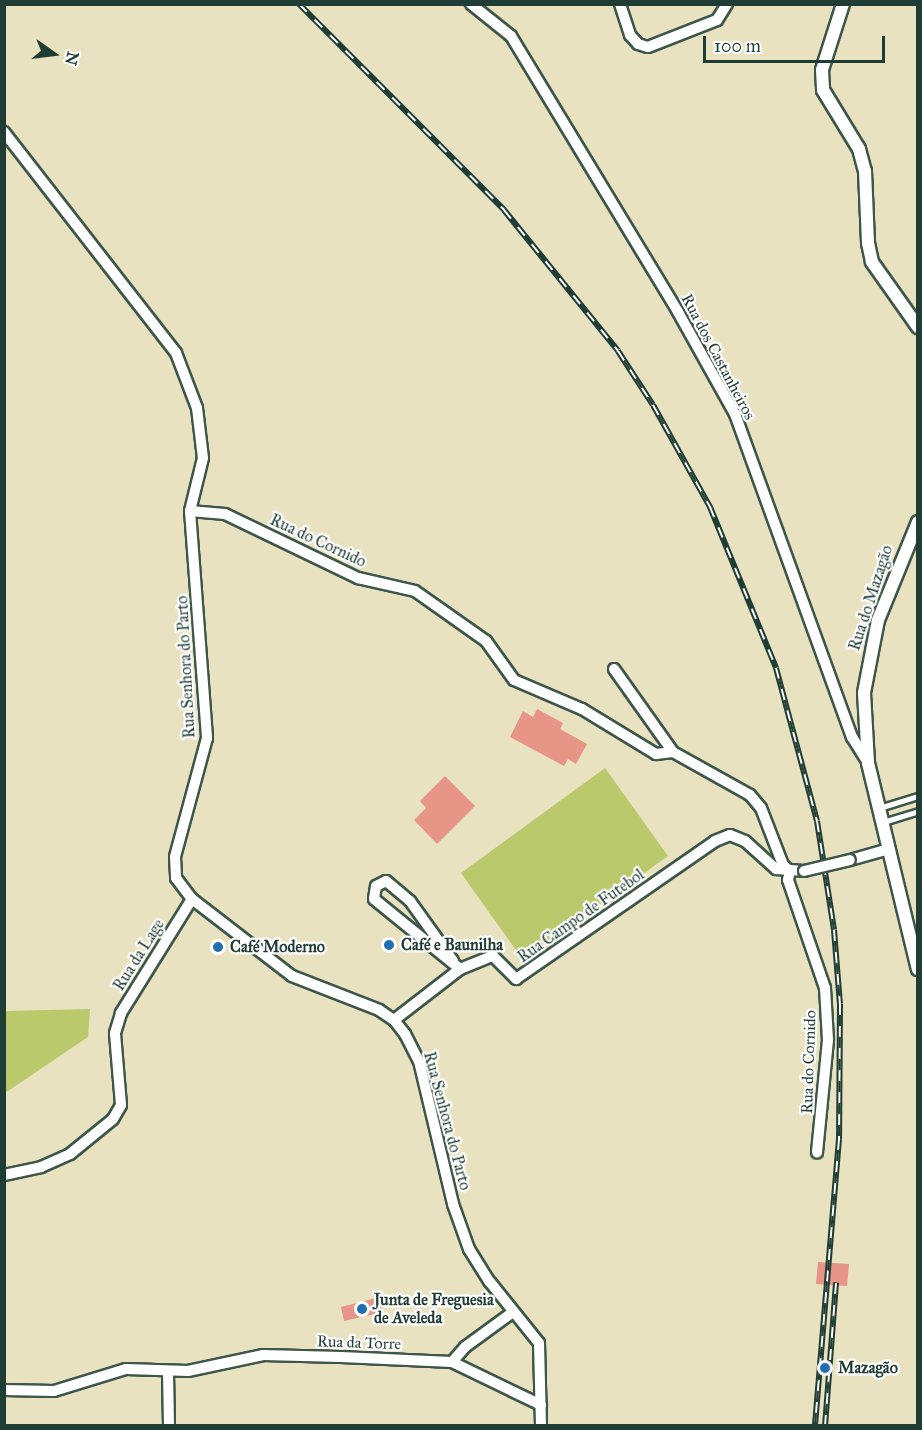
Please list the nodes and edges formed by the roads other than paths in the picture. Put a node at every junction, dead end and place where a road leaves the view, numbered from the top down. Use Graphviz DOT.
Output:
graph roads {
  1 [pos="471,4"];
  2 [pos="620,4"];
  3 [pos="727,4"];
  4 [pos="843,4"];
  5 [pos="4,132"];
  6 [pos="918,327"];
  7 [pos="190,511"];
  8 [pos="918,522"];
  9 [pos="614,669"];
  10 [pos="673,752"];
  11 [pos="868,762"];
  12 [pos="918,796"];
  13 [pos="879,808"];
  14 [pos="918,811"];
  15 [pos="883,822"];
  16 [pos="889,849"];
  17 [pos="790,871"];
  18 [pos="192,899"];
  19 [pos="457,965"];
  20 [pos="918,969"];
  21 [pos="394,1020"];
  22 [pos="817,1152"];
  23 [pos="4,1175"];
  24 [pos="513,1312"];
  25 [pos="452,1362"];
  26 [pos="168,1373"];
  27 [pos="4,1390"];
  28 [pos="541,1405"];
  29 [pos="169,1425"];
  30 [pos="541,1425"];
  1 -- 11 [label="street, Rua dos Castanheiros"];
  2 -- 3 [label="street"];
  4 -- 6 [label="street"];
  5 -- 7 [label="street, Rua Senhora do Parto"];
  7 -- 10 [label="street, Rua do Cornido"];
  7 -- 18 [label="street, Rua Senhora do Parto"];
  8 -- 11 [label="street, Rua do Mazagão"];
  9 -- 10 [label="street"];
  10 -- 17 [label="street, Rua do Cornido"];
  11 -- 13 [label="street, Rua do Mazagão"];
  12 -- 13 [label="lane"];
  13 -- 15 [label="street, Rua do Mazagão"];
  14 -- 15 [label="lane"];
  15 -- 16 [label="street, Rua do Mazagão"];
  16 -- 17 [label="street, bridge"];
  16 -- 20 [label="street, Rua do Mazagão"];
  17 -- 19 [label="street, Rua Campo de Futebol"];
  17 -- 22 [label="street, Rua do Cornido"];
  18 -- 21 [label="street, Rua Senhora do Parto"];
  18 -- 23 [label="street, Rua da Lage"];
  19 -- 19 [label="street"];
  19 -- 21 [label="street, Rua Campo de Futebol"];
  21 -- 24 [label="street, Rua Senhora do Parto"];
  24 -- 25 [label="street"];
  24 -- 28 [label="street, Rua Senhora do Parto"];
  25 -- 26 [label="street, Rua da Torre"];
  25 -- 28 [label="street, Rua da Torre"];
  26 -- 27 [label="street, Rua da Torre"];
  26 -- 29 [label="street"];
  28 -- 30 [label="street, Rua Senhora do Parto"];
}
